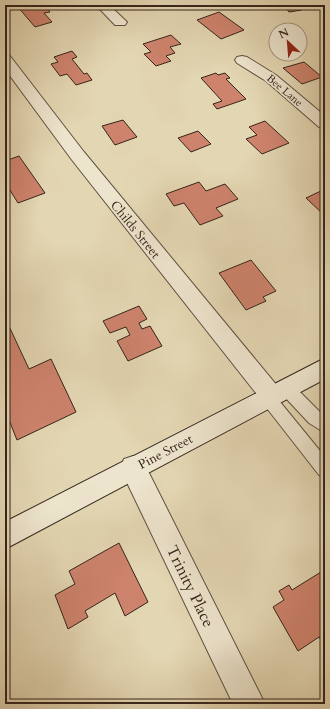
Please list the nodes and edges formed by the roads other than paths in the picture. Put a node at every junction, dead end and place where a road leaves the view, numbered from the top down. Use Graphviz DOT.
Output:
graph roads {
  1 [pos="102,5"];
  2 [pos="120,22"];
  3 [pos="5,59"];
  4 [pos="242,60"];
  5 [pos="325,124"];
  6 [pos="325,368"];
  7 [pos="275,394"];
  8 [pos="325,426"];
  9 [pos="133,468"];
  10 [pos="325,469"];
  11 [pos="5,536"];
  12 [pos="249,704"];
  1 -- 2 [label="street"];
  3 -- 7 [label="street, Childs Street"];
  4 -- 5 [label="street, Bee Lane"];
  6 -- 7 [label="street, Pine Street"];
  7 -- 8 [label="lane"];
  7 -- 9 [label="street, Pine Street"];
  7 -- 10 [label="lane"];
  9 -- 11 [label="street, Pine Street"];
  9 -- 12 [label="street, Trinity Place"];
}
